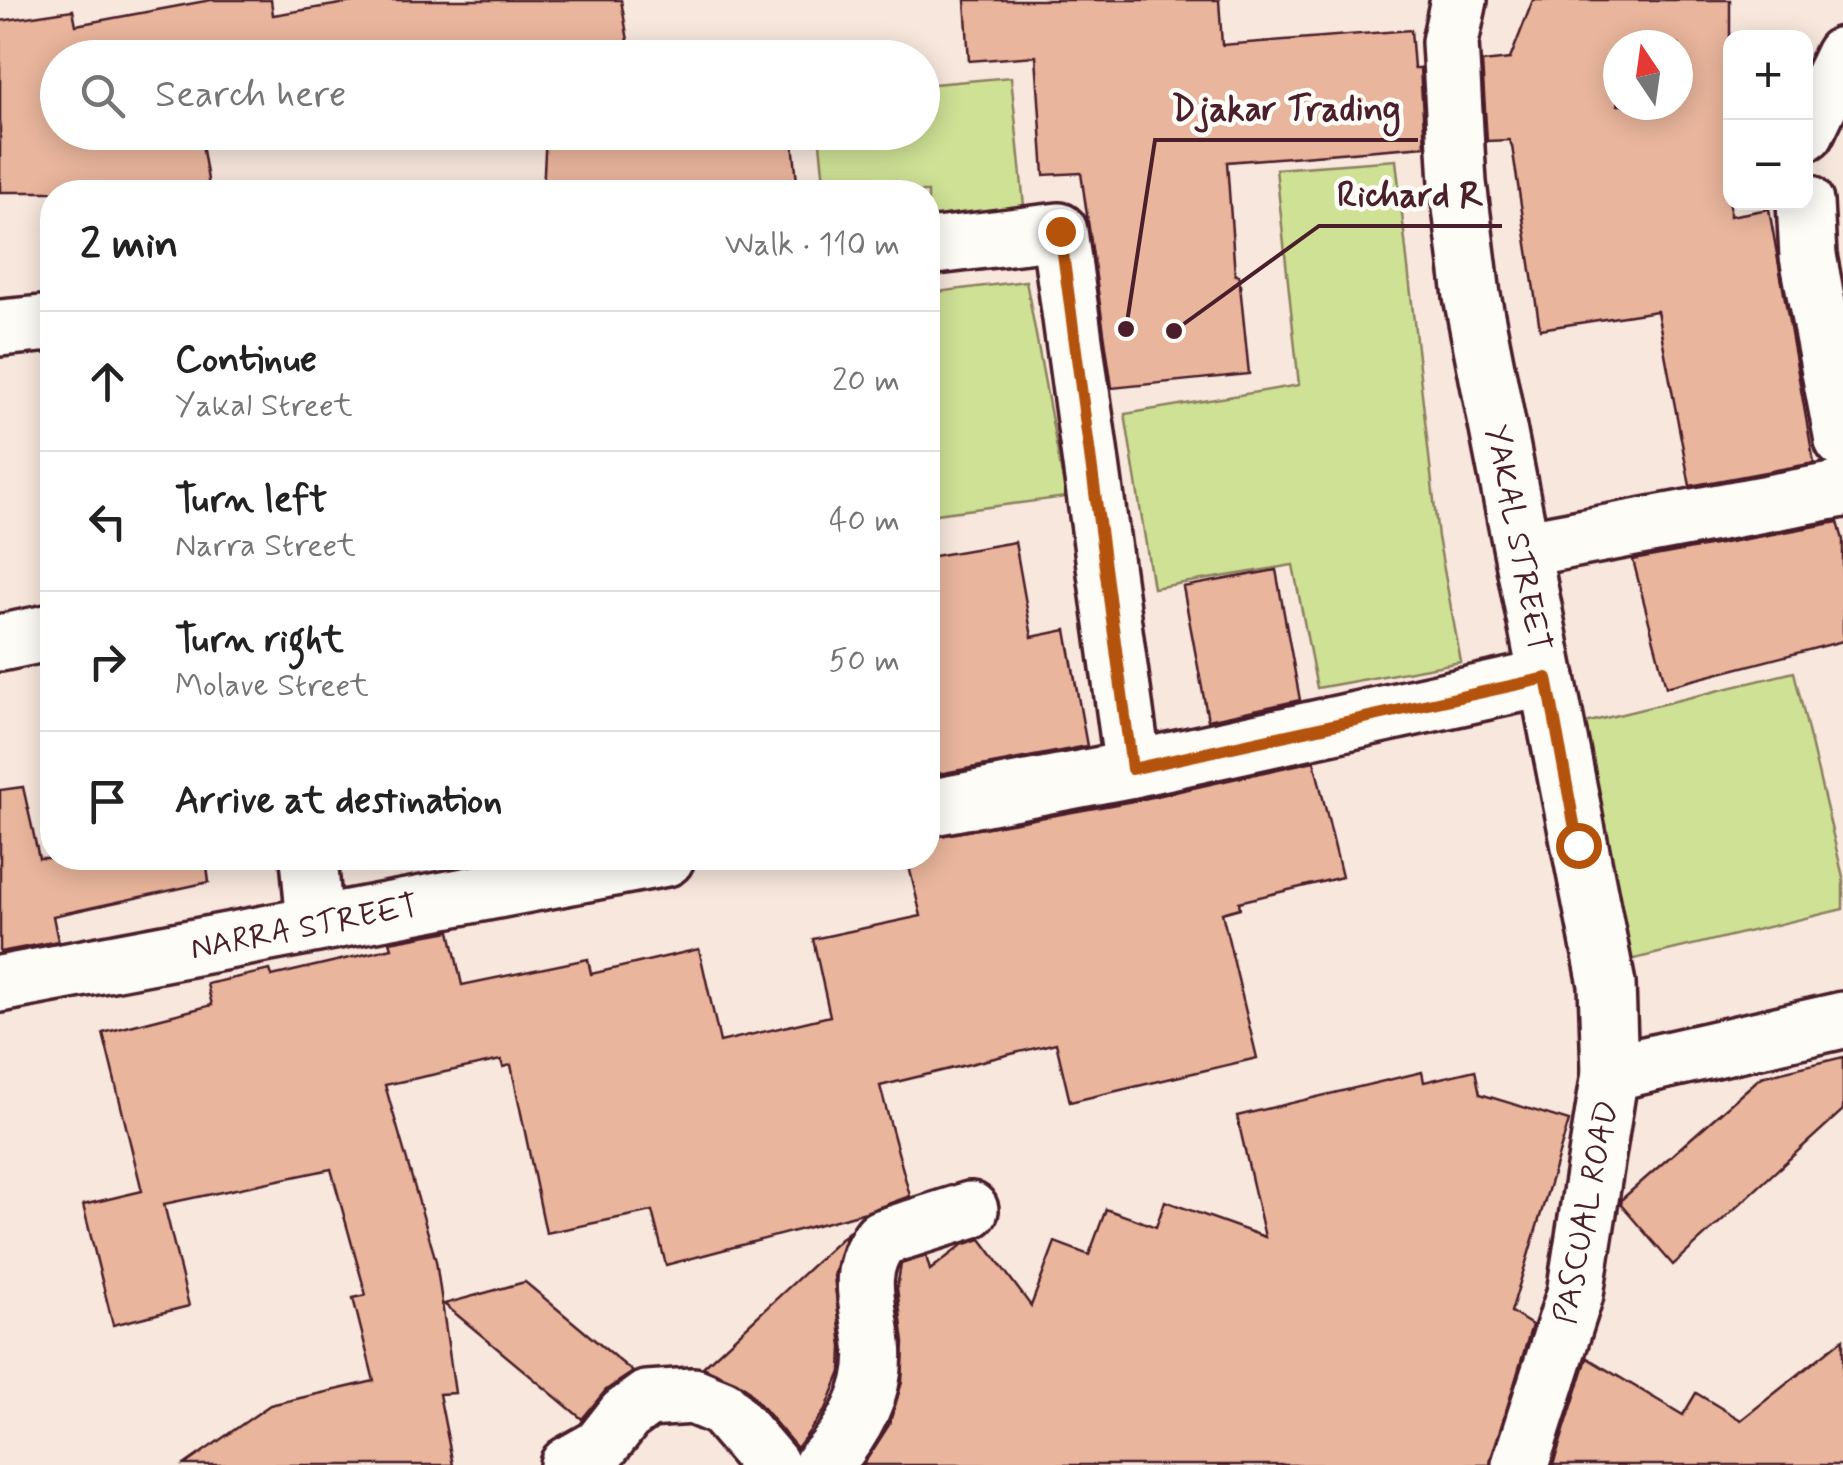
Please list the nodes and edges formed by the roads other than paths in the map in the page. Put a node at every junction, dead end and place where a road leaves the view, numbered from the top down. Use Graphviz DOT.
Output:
graph roads {
  1 [pos="1459,0"];
  2 [pos="1843,55"];
  3 [pos="1812,120"];
  4 [pos="1805,210"];
  5 [pos="940,246"];
  6 [pos="40,324"];
  7 [pos="0,328"];
  8 [pos="1843,440"];
  9 [pos="1843,489"];
  10 [pos="1522,549"];
  11 [pos="40,634"];
  12 [pos="0,642"];
  13 [pos="1547,678"];
  14 [pos="1132,769"];
  15 [pos="940,806"];
  16 [pos="310,870"];
  17 [pos="601,870"];
  18 [pos="316,924"];
  19 [pos="0,984"];
  20 [pos="1843,1020"];
  21 [pos="1610,1074"];
  22 [pos="970,1210"];
  23 [pos="568,1465"];
  24 [pos="771,1465"];
  25 [pos="822,1465"];
  26 [pos="1520,1465"];
  1 -- 10 [label="street, YAKAL STREET"];
  2 -- 3 [label="street"];
  4 -- 8 [label="street"];
  5 -- 14 [label="street"];
  6 -- 7 [label="street"];
  9 -- 10 [label="street"];
  10 -- 13 [label="street, YAKAL STREET"];
  11 -- 12 [label="street"];
  13 -- 14 [label="street"];
  13 -- 21 [label="street, YAKAL STREET"];
  14 -- 15 [label="street"];
  16 -- 18 [label="street"];
  17 -- 18 [label="street, NARRA STREET"];
  18 -- 19 [label="street, NARRA STREET"];
  20 -- 21 [label="street"];
  21 -- 26 [label="street, PASCUAL ROAD"];
  22 -- 25 [label="street"];
  23 -- 24 [label="street"];
}
